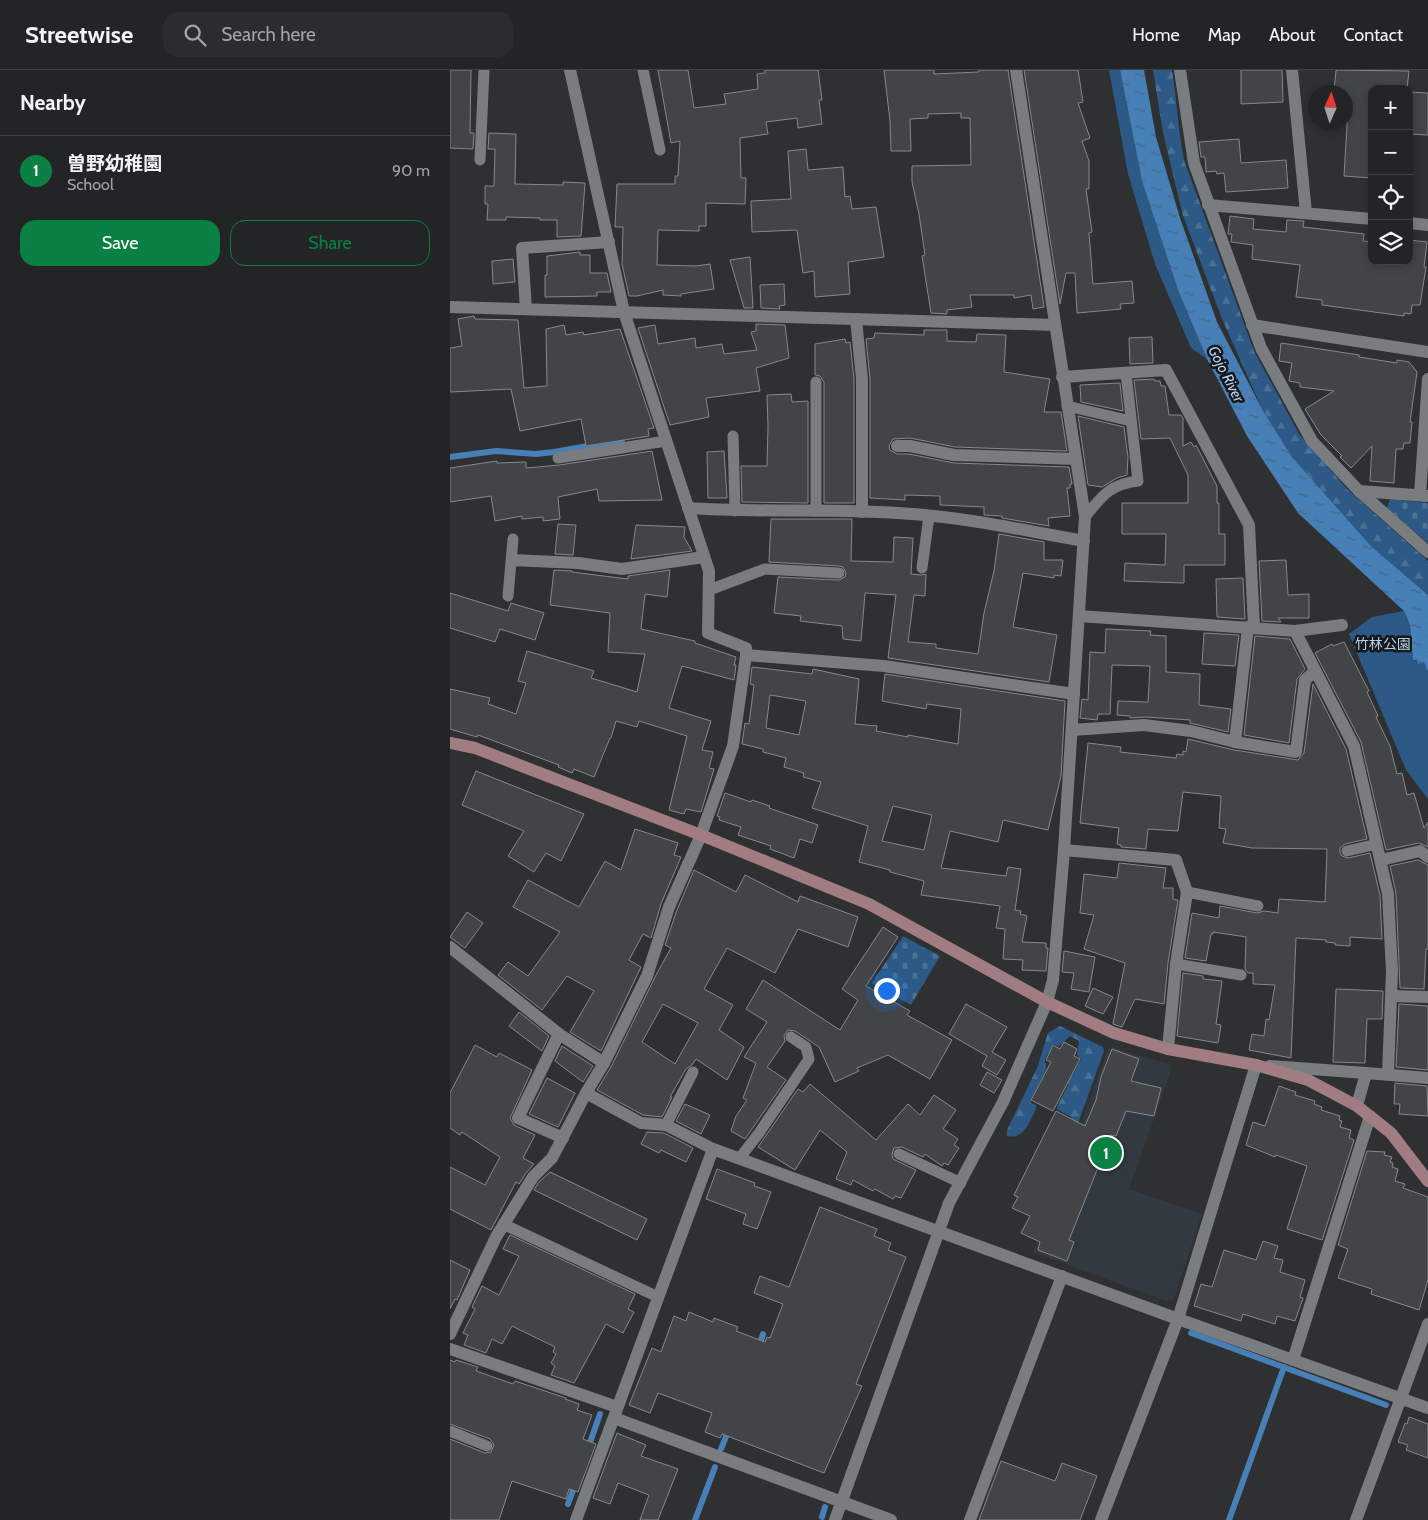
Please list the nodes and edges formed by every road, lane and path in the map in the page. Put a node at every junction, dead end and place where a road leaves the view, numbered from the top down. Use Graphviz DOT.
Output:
graph roads {
  1 [pos="484,70"];
  2 [pos="570,70"];
  3 [pos="643,70"];
  4 [pos="1016,70"];
  5 [pos="1180,70"];
  6 [pos="1292,70"];
  7 [pos="660,150"];
  8 [pos="480,160"];
  9 [pos="1208,205"];
  10 [pos="1306,213"];
  11 [pos="1368,219"];
  12 [pos="1413,223"];
  13 [pos="1428,224"];
  14 [pos="609,242"];
  15 [pos="450,307"];
  16 [pos="526,309"];
  17 [pos="624,312"];
  18 [pos="856,319"];
  19 [pos="1055,325"];
  20 [pos="1252,325"];
  21 [pos="1428,352"];
  22 [pos="1126,373"];
  23 [pos="1062,377"];
  24 [pos="1428,379"];
  25 [pos="816,382"];
  26 [pos="1067,406"];
  27 [pos="1131,421"];
  28 [pos="733,436"];
  29 [pos="666,441"];
  30 [pos="896,446"];
  31 [pos="558,458"];
  32 [pos="1076,459"];
  33 [pos="1359,491"];
  34 [pos="1424,495"];
  35 [pos="688,508"];
  36 [pos="735,511"];
  37 [pos="816,511"];
  38 [pos="862,512"];
  39 [pos="929,516"];
  40 [pos="1085,516"];
  41 [pos="513,539"];
  42 [pos="1084,541"];
  43 [pos="1428,552"];
  44 [pos="704,558"];
  45 [pos="512,560"];
  46 [pos="922,568"];
  47 [pos="839,573"];
  48 [pos="708,590"];
  49 [pos="508,596"];
  50 [pos="1079,616"];
  51 [pos="1342,625"];
  52 [pos="1251,627"];
  53 [pos="1295,631"];
  54 [pos="746,655"];
  55 [pos="1315,671"];
  56 [pos="1074,694"];
  57 [pos="1072,730"];
  58 [pos="1235,742"];
  59 [pos="450,743"];
  60 [pos="701,835"];
  61 [pos="1377,844"];
  62 [pos="1064,850"];
  63 [pos="1347,851"];
  64 [pos="1428,857"];
  65 [pos="1381,860"];
  66 [pos="1187,892"];
  67 [pos="1258,906"];
  68 [pos="450,947"];
  69 [pos="1176,964"];
  70 [pos="1241,975"];
  71 [pos="1392,996"];
  72 [pos="1428,997"];
  73 [pos="1047,1002"];
  74 [pos="559,1034"];
  75 [pos="791,1037"];
  76 [pos="1168,1049"];
  77 [pos="604,1063"];
  78 [pos="1258,1065"];
  79 [pos="693,1072"];
  80 [pos="1366,1073"];
  81 [pos="1388,1074"];
  82 [pos="1428,1078"];
  83 [pos="586,1093"];
  84 [pos="1357,1106"];
  85 [pos="1370,1116"];
  86 [pos="666,1125"];
  87 [pos="563,1138"];
  88 [pos="713,1149"];
  89 [pos="899,1154"];
  90 [pos="739,1159"];
  91 [pos="1428,1181"];
  92 [pos="960,1183"];
  93 [pos="504,1224"];
  94 [pos="940,1231"];
  95 [pos="1062,1276"];
  96 [pos="658,1297"];
  97 [pos="1178,1319"];
  98 [pos="1428,1324"];
  99 [pos="450,1334"];
  100 [pos="450,1349"];
  101 [pos="1293,1360"];
  102 [pos="1400,1397"];
  103 [pos="1428,1408"];
  104 [pos="615,1413"];
  105 [pos="450,1431"];
  106 [pos="487,1446"];
  107 [pos="842,1502"];
  108 [pos="576,1520"];
  109 [pos="834,1520"];
  110 [pos="891,1520"];
  111 [pos="970,1520"];
  112 [pos="1102,1520"];
  113 [pos="1356,1520"];
  1 -- 8 [label="lane"];
  2 -- 14 [label="street"];
  3 -- 7 [label="lane"];
  4 -- 19 [label="street"];
  5 -- 9 [label="street"];
  6 -- 10 [label="street"];
  9 -- 10 [label="street"];
  9 -- 20 [label="street"];
  10 -- 11 [label="street"];
  12 -- 13 [label="street"];
  14 -- 16 [label="street"];
  14 -- 17 [label="street"];
  15 -- 16 [label="street"];
  16 -- 17 [label="street"];
  17 -- 18 [label="street"];
  17 -- 29 [label="street"];
  18 -- 19 [label="street"];
  18 -- 38 [label="street"];
  19 -- 23 [label="street"];
  20 -- 21 [label="street"];
  20 -- 33 [label="street"];
  22 -- 23 [label="street"];
  22 -- 27 [label="lane"];
  22 -- 52 [label="street"];
  23 -- 26 [label="street"];
  24 -- 34 [label="street"];
  25 -- 37 [label="lane"];
  26 -- 27 [label="lane"];
  26 -- 32 [label="street"];
  27 -- 40 [label="lane"];
  28 -- 36 [label="lane"];
  29 -- 31 [label="lane"];
  29 -- 35 [label="street"];
  30 -- 32 [label="street"];
  32 -- 40 [label="street"];
  33 -- 34 [label="street"];
  33 -- 43 [label="street"];
  35 -- 36 [label="street"];
  35 -- 44 [label="street"];
  36 -- 37 [label="street"];
  37 -- 38 [label="street"];
  38 -- 39 [label="street"];
  39 -- 42 [label="street"];
  39 -- 46 [label="lane"];
  40 -- 42 [label="street"];
  41 -- 45 [label="lane"];
  42 -- 50 [label="street"];
  44 -- 45 [label="street"];
  44 -- 48 [label="street"];
  45 -- 49 [label="lane"];
  47 -- 48 [label="lane"];
  48 -- 54 [label="street"];
  50 -- 52 [label="street"];
  50 -- 56 [label="street"];
  51 -- 53 [label="street"];
  52 -- 53 [label="street"];
  52 -- 58 [label="street"];
  53 -- 55 [label="street"];
  54 -- 56 [label="street"];
  54 -- 60 [label="street"];
  55 -- 58 [label="street"];
  55 -- 61 [label="street"];
  56 -- 57 [label="street"];
  57 -- 58 [label="street"];
  57 -- 62 [label="street"];
  59 -- 60 [label="street"];
  60 -- 73 [label="street"];
  60 -- 77 [label="street"];
  61 -- 63 [label="lane"];
  61 -- 65 [label="street"];
  62 -- 66 [label="street"];
  62 -- 73 [label="street"];
  64 -- 65 [label="street"];
  65 -- 71 [label="street"];
  66 -- 67 [label="lane"];
  66 -- 69 [label="street"];
  68 -- 74 [label="street"];
  69 -- 70 [label="lane"];
  69 -- 76 [label="street"];
  71 -- 72 [label="street"];
  71 -- 81 [label="street"];
  73 -- 76 [label="street"];
  73 -- 92 [label="street"];
  74 -- 77 [label="street"];
  74 -- 87 [label="street"];
  75 -- 90 [label="lane"];
  76 -- 78 [label="street"];
  77 -- 83 [label="street"];
  78 -- 80 [label="street"];
  78 -- 84 [label="street"];
  78 -- 97 [label="street"];
  79 -- 86 [label="lane"];
  80 -- 81 [label="street"];
  80 -- 84 [label="street"];
  81 -- 82 [label="street"];
  83 -- 86 [label="street"];
  83 -- 87 [label="street"];
  84 -- 85 [label="street"];
  85 -- 91 [label="street"];
  85 -- 101 [label="street"];
  86 -- 88 [label="street"];
  87 -- 93 [label="street"];
  88 -- 90 [label="street"];
  88 -- 96 [label="street"];
  89 -- 92 [label="lane"];
  90 -- 94 [label="street"];
  92 -- 94 [label="street"];
  93 -- 96 [label="lane"];
  93 -- 99 [label="street"];
  94 -- 95 [label="street"];
  94 -- 107 [label="street"];
  95 -- 97 [label="street"];
  95 -- 111 [label="street"];
  96 -- 104 [label="street"];
  97 -- 101 [label="street"];
  97 -- 112 [label="street"];
  98 -- 102 [label="street"];
  100 -- 104 [label="street"];
  101 -- 102 [label="street"];
  102 -- 103 [label="street"];
  102 -- 113 [label="street"];
  104 -- 107 [label="street"];
  104 -- 108 [label="street"];
  105 -- 106 [label="lane"];
  107 -- 109 [label="street"];
  107 -- 110 [label="street"];
}
